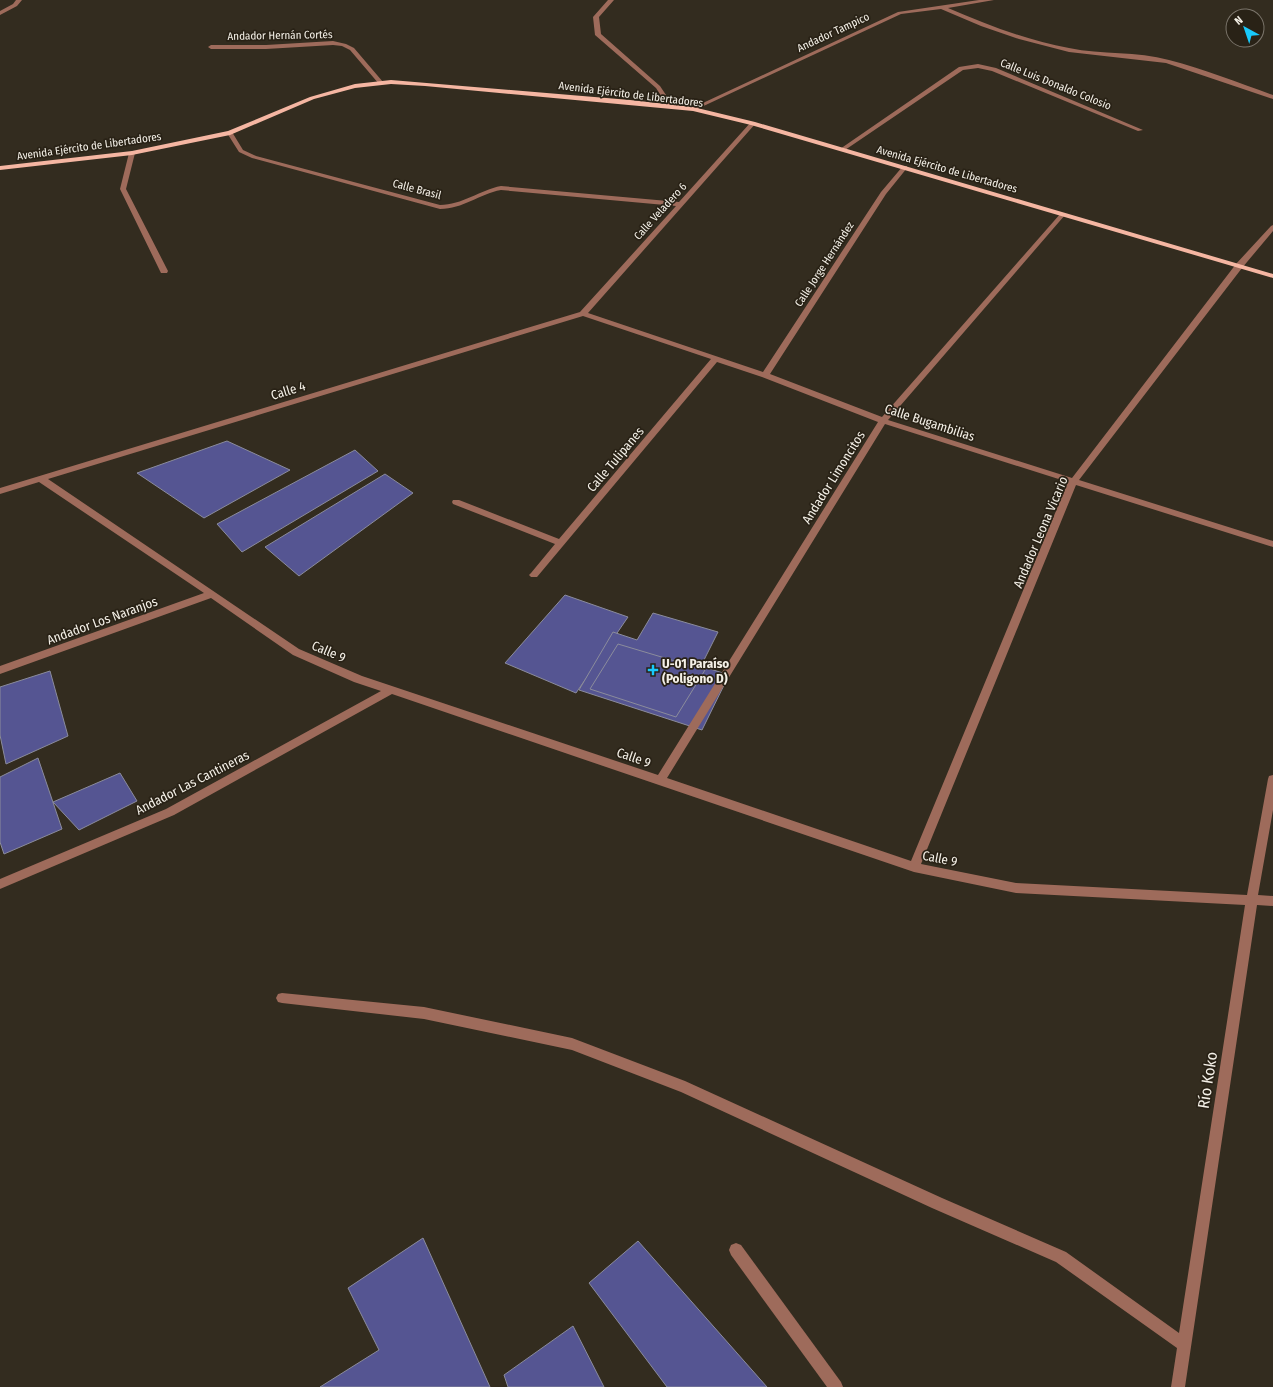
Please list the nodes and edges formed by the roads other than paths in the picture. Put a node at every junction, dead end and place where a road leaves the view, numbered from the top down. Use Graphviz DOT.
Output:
graph roads {
  1 [pos="19,0"];
  2 [pos="611,0"];
  3 [pos="991,0"];
  4 [pos="941,7"];
  5 [pos="1,12"];
  6 [pos="211,47"];
  7 [pos="381,83"];
  8 [pos="1273,96"];
  9 [pos="671,107"];
  10 [pos="693,109"];
  11 [pos="753,124"];
  12 [pos="1140,130"];
  13 [pos="230,133"];
  14 [pos="843,149"];
  15 [pos="132,152"];
  16 [pos="905,167"];
  17 [pos="0,168"];
  18 [pos="681,204"];
  19 [pos="1063,214"];
  20 [pos="1273,227"];
  21 [pos="1239,266"];
  22 [pos="164,271"];
  23 [pos="1273,276"];
  24 [pos="583,314"];
  25 [pos="715,359"];
  26 [pos="765,375"];
  27 [pos="884,420"];
  28 [pos="41,479"];
  29 [pos="1073,482"];
  30 [pos="0,491"];
  31 [pos="456,502"];
  32 [pos="561,543"];
  33 [pos="1273,544"];
  34 [pos="534,575"];
  35 [pos="212,594"];
  36 [pos="0,670"];
  37 [pos="391,690"];
  38 [pos="1273,779"];
  39 [pos="660,780"];
  40 [pos="914,867"];
  41 [pos="0,884"];
  42 [pos="1252,899"];
  43 [pos="1273,901"];
  44 [pos="282,998"];
  45 [pos="736,1250"];
  46 [pos="1183,1344"];
  47 [pos="836,1387"];
  48 [pos="1178,1387"];
  1 -- 5 [label="street"];
  2 -- 9 [label="street"];
  3 -- 4 [label="street, Andador Tampico"];
  4 -- 8 [label="street"];
  4 -- 10 [label="street, Andador Tampico"];
  6 -- 7 [label="street, Andador Hernán Cortés"];
  7 -- 9 [label="main road, Avenida Ejército de Libertadores"];
  7 -- 13 [label="main road, Avenida Ejército de Libertadores"];
  9 -- 10 [label="main road, Avenida Ejército de Libertadores"];
  10 -- 11 [label="main road, Avenida Ejército de Libertadores"];
  11 -- 14 [label="main road, Avenida Ejército de Libertadores"];
  11 -- 18 [label="street, Calle Veladero 6"];
  12 -- 14 [label="street, Calle Luis Donaldo Colosio"];
  13 -- 15 [label="main road, Avenida Ejército de Libertadores"];
  13 -- 18 [label="street, Calle Brasil"];
  14 -- 16 [label="main road, Avenida Ejército de Libertadores"];
  15 -- 17 [label="main road, Avenida Ejército de Libertadores"];
  15 -- 22 [label="street"];
  16 -- 19 [label="main road, Avenida Ejército de Libertadores"];
  16 -- 26 [label="street, Calle Jorge Hernández"];
  18 -- 24 [label="street, Calle Veladero 6"];
  19 -- 21 [label="main road, Avenida Ejército de Libertadores"];
  19 -- 27 [label="street, Andador Limoncitos"];
  20 -- 21 [label="street, Andador Leona Vicario"];
  21 -- 23 [label="main road, Avenida Ejército de Libertadores"];
  21 -- 29 [label="street, Andador Leona Vicario"];
  24 -- 25 [label="street, Calle Bugambilias"];
  24 -- 28 [label="street, Calle 4"];
  25 -- 26 [label="street, Calle Bugambilias"];
  25 -- 32 [label="street, Calle Tulipanes"];
  26 -- 27 [label="street, Calle Bugambilias"];
  27 -- 29 [label="street, Calle Bugambilias"];
  27 -- 39 [label="street, Andador Limoncitos"];
  28 -- 30 [label="street, Calle 4"];
  28 -- 35 [label="street, Calle 9"];
  29 -- 33 [label="street, Calle Bugambilias"];
  29 -- 40 [label="street, Andador Leona Vicario"];
  31 -- 32 [label="street"];
  32 -- 34 [label="street, Calle Tulipanes"];
  35 -- 36 [label="street, Andador Los Naranjos"];
  35 -- 37 [label="street, Calle 9"];
  37 -- 39 [label="street, Calle 9"];
  37 -- 41 [label="street, Andador Las Cantineras"];
  38 -- 42 [label="street, Río Koko"];
  39 -- 40 [label="street, Calle 9"];
  40 -- 42 [label="street, Calle 9"];
  42 -- 43 [label="street, Calle 9"];
  42 -- 46 [label="street, Río Koko"];
  44 -- 46 [label="street"];
  45 -- 47 [label="street"];
  46 -- 48 [label="street, Río Koko"];
}
